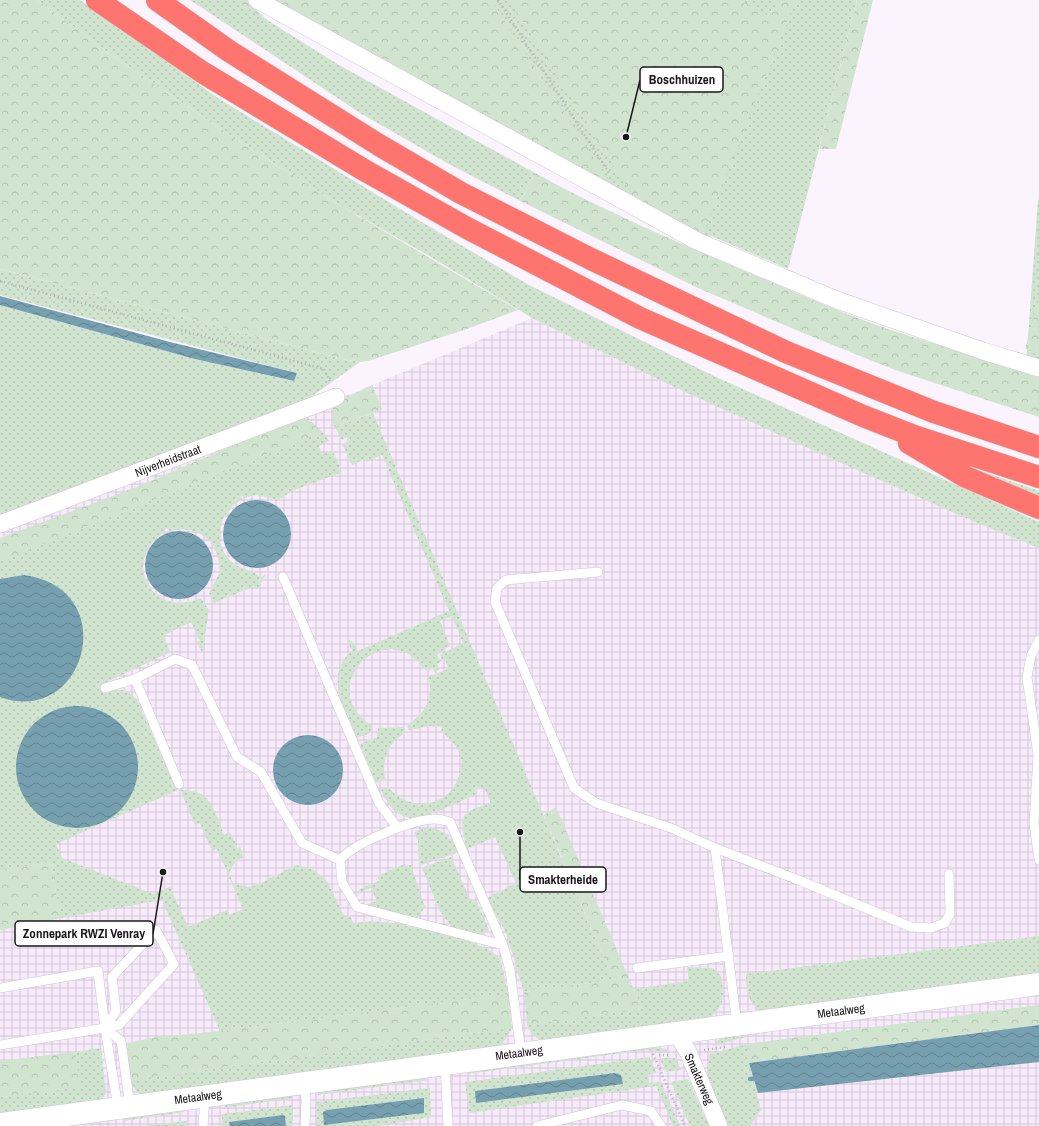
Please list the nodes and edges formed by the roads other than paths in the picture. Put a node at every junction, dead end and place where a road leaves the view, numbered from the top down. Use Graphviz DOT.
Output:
graph roads {
  1 [pos="97,0"];
  2 [pos="157,0"];
  3 [pos="257,0"];
  4 [pos="1039,368"];
  5 [pos="336,398"];
  6 [pos="863,416"];
  7 [pos="1039,447"];
  8 [pos="1039,477"];
  9 [pos="1039,508"];
  10 [pos="0,524"];
  11 [pos="598,572"];
  12 [pos="283,576"];
  13 [pos="1039,640"];
  14 [pos="135,679"];
  15 [pos="105,688"];
  16 [pos="179,784"];
  17 [pos="398,827"];
  18 [pos="715,848"];
  19 [pos="340,860"];
  20 [pos="1039,860"];
  21 [pos="949,874"];
  22 [pos="503,945"];
  23 [pos="729,956"];
  24 [pos="637,968"];
  25 [pos="1039,984"];
  26 [pos="0,988"];
  27 [pos="737,1025"];
  28 [pos="105,1028"];
  29 [pos="677,1033"];
  30 [pos="0,1045"];
  31 [pos="521,1053"];
  32 [pos="445,1063"];
  33 [pos="304,1083"];
  34 [pos="205,1096"];
  35 [pos="124,1108"];
  36 [pos="42,1122"];
  37 [pos="0,1124"];
  38 [pos="203,1126"];
  39 [pos="305,1126"];
  40 [pos="448,1126"];
  41 [pos="537,1126"];
  42 [pos="661,1126"];
  43 [pos="719,1126"];
  1 -- 6 [label="highway"];
  2 -- 7 [label="highway"];
  3 -- 4 [label="street"];
  5 -- 10 [label="street, Nijverheidstraat"];
  6 -- 8 [label="highway"];
  6 -- 9 [label="highway"];
  11 -- 18 [label="lane"];
  12 -- 17 [label="lane"];
  13 -- 20 [label="lane"];
  14 -- 15 [label="lane"];
  14 -- 16 [label="lane"];
  14 -- 19 [label="lane"];
  17 -- 19 [label="lane"];
  17 -- 22 [label="lane"];
  18 -- 21 [label="lane"];
  18 -- 23 [label="lane"];
  19 -- 22 [label="lane"];
  22 -- 31 [label="lane"];
  23 -- 24 [label="lane"];
  23 -- 27 [label="lane"];
  25 -- 27 [label="street, Metaalweg"];
  26 -- 28 [label="lane"];
  27 -- 29 [label="street, Metaalweg"];
  28 -- 28 [label="lane"];
  28 -- 30 [label="lane"];
  28 -- 35 [label="lane"];
  28 -- 35 [label="lane"];
  29 -- 31 [label="street, Metaalweg"];
  29 -- 43 [label="street, Smakterweg"];
  31 -- 32 [label="street, Metaalweg"];
  32 -- 33 [label="street, Metaalweg"];
  32 -- 40 [label="lane"];
  33 -- 34 [label="street, Metaalweg"];
  33 -- 39 [label="lane"];
  34 -- 35 [label="street, Metaalweg"];
  34 -- 38 [label="lane"];
  35 -- 36 [label="street, Metaalweg"];
  36 -- 37 [label="street, Metaalweg"];
  41 -- 42 [label="lane"];
}
